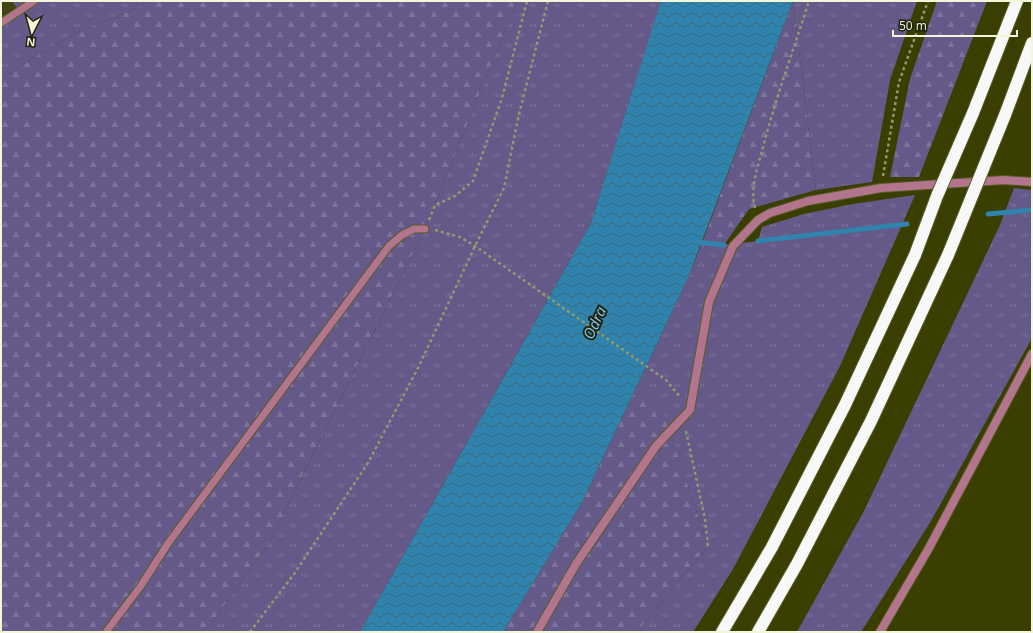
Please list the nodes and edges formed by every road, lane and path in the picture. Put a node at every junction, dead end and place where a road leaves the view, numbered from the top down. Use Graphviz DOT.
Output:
graph roads {
  1 [pos="34,1"];
  2 [pos="527,1"];
  3 [pos="548,1"];
  4 [pos="809,1"];
  5 [pos="928,1"];
  6 [pos="1017,1"];
  7 [pos="1,24"];
  8 [pos="1032,43"];
  9 [pos="1032,182"];
  10 [pos="881,188"];
  11 [pos="758,220"];
  12 [pos="425,230"];
  13 [pos="475,246"];
  14 [pos="1032,354"];
  15 [pos="690,410"];
  16 [pos="683,418"];
  17 [pos="708,546"];
  18 [pos="106,632"];
  19 [pos="250,632"];
  20 [pos="537,632"];
  21 [pos="722,632"];
  22 [pos="758,632"];
  23 [pos="880,632"];
  1 -- 7 [label="lane"];
  2 -- 12 [label="path"];
  3 -- 13 [label="path"];
  4 -- 11 [label="path"];
  5 -- 10 [label="path"];
  6 -- 21 [label="highway, bridge"];
  8 -- 22 [label="highway, bridge"];
  9 -- 10 [label="street"];
  10 -- 11 [label="street"];
  11 -- 15 [label="street"];
  12 -- 13 [label="path"];
  12 -- 18 [label="lane"];
  13 -- 15 [label="path"];
  13 -- 19 [label="path"];
  14 -- 23 [label="street"];
  15 -- 16 [label="street"];
  16 -- 17 [label="path"];
  16 -- 20 [label="street"];
}
